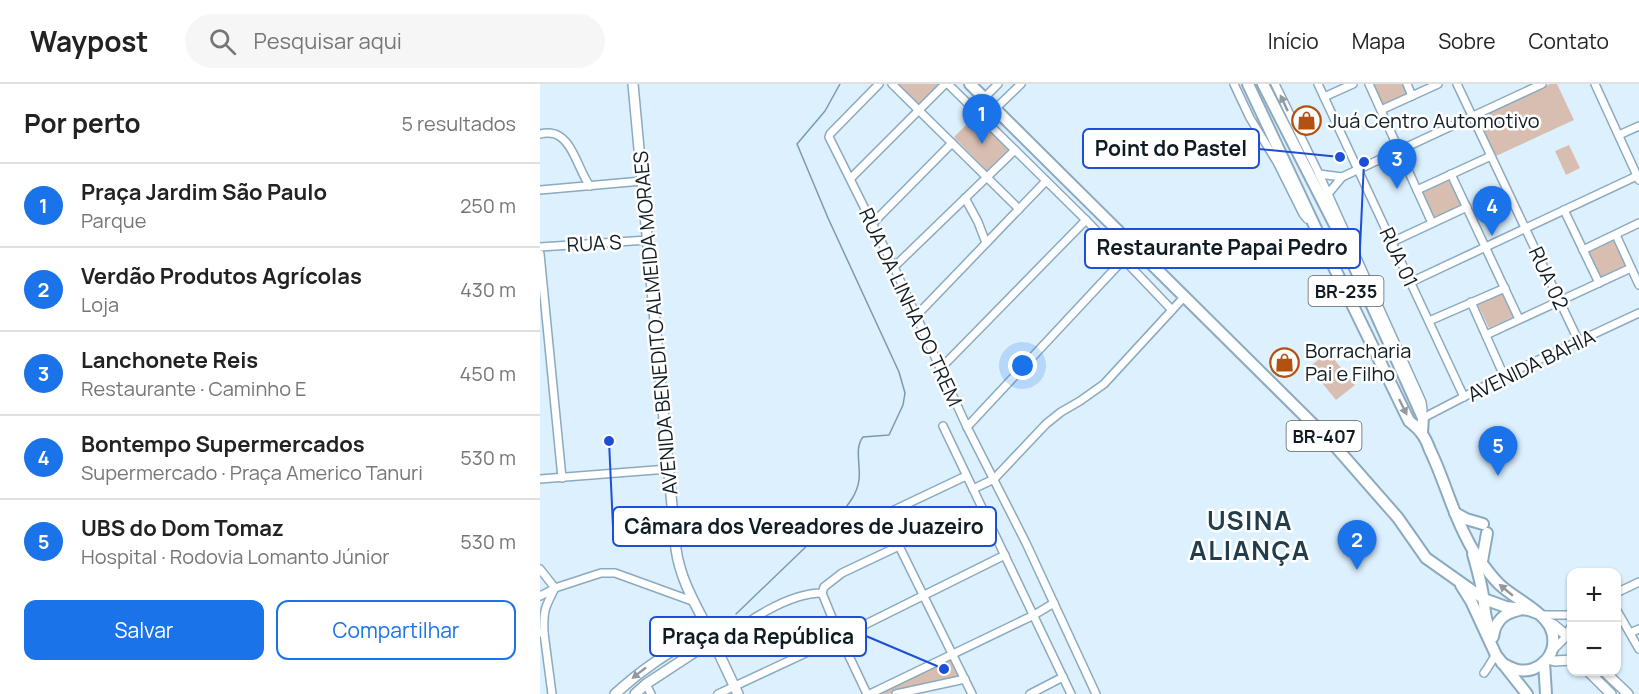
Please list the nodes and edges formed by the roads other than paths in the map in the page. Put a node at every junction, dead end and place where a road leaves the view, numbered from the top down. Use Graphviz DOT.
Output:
graph roads {
  1 [pos="633,84"];
  2 [pos="879,84"];
  3 [pos="892,84"];
  4 [pos="946,84"];
  5 [pos="970,84"];
  6 [pos="998,84"];
  7 [pos="1021,84"];
  8 [pos="1234,84"];
  9 [pos="1248,84"];
  10 [pos="1263,84"];
  11 [pos="1275,84"];
  12 [pos="1318,84"];
  13 [pos="1353,84"];
  14 [pos="1369,84"];
  15 [pos="1407,84"];
  16 [pos="1438,84"];
  17 [pos="1457,84"];
  18 [pos="1542,84"];
  19 [pos="1595,84"];
  20 [pos="1412,96"];
  21 [pos="1324,97"];
  22 [pos="984,98"];
  23 [pos="995,110"];
  24 [pos="1381,110"];
  25 [pos="918,111"];
  26 [pos="1278,114"];
  27 [pos="1472,117"];
  28 [pos="1639,126"];
  29 [pos="540,134"];
  30 [pos="1299,135"];
  31 [pos="1618,135"];
  32 [pos="952,143"];
  33 [pos="1015,150"];
  34 [pos="1400,150"];
  35 [pos="1491,156"];
  36 [pos="1358,170"];
  37 [pos="1319,174"];
  38 [pos="1451,174"];
  39 [pos="987,177"];
  40 [pos="1342,177"];
  41 [pos="1638,177"];
  42 [pos="851,178"];
  43 [pos="642,181"];
  44 [pos="1046,181"];
  45 [pos="590,186"];
  46 [pos="1417,189"];
  47 [pos="540,190"];
  48 [pos="1328,194"];
  49 [pos="965,198"];
  50 [pos="1467,207"];
  51 [pos="1019,209"];
  52 [pos="1564,210"];
  53 [pos="1086,220"];
  54 [pos="873,223"];
  55 [pos="1432,223"];
  56 [pos="1639,223"];
  57 [pos="1316,228"];
  58 [pos="1526,228"];
  59 [pos="1616,235"];
  60 [pos="648,240"];
  61 [pos="1392,242"];
  62 [pos="986,243"];
  63 [pos="540,247"];
  64 [pos="1486,247"];
  65 [pos="1583,250"];
  66 [pos="540,254"];
  67 [pos="1123,260"];
  68 [pos="894,267"];
  69 [pos="1631,268"];
  70 [pos="1411,282"];
  71 [pos="1599,283"];
  72 [pos="1639,285"];
  73 [pos="1505,288"];
  74 [pos="1185,296"];
  75 [pos="1560,301"];
  76 [pos="1472,302"];
  77 [pos="1172,309"];
  78 [pos="1639,313"];
  79 [pos="916,316"];
  80 [pos="1520,319"];
  81 [pos="1429,321"];
  82 [pos="1486,334"];
  83 [pos="1579,342"];
  84 [pos="940,369"];
  85 [pos="1504,376"];
  86 [pos="1464,397"];
  87 [pos="1423,418"];
  88 [pos="944,426"];
  89 [pos="967,427"];
  90 [pos="1422,432"];
  91 [pos="668,469"];
  92 [pos="966,476"];
  93 [pos="562,477"];
  94 [pos="540,479"];
  95 [pos="994,479"];
  96 [pos="973,489"];
  97 [pos="1455,513"];
  98 [pos="1468,542"];
  99 [pos="899,546"];
  100 [pos="1005,555"];
  101 [pos="1482,561"];
  102 [pos="540,569"];
  103 [pos="1458,580"];
  104 [pos="1639,582"];
  105 [pos="555,588"];
  106 [pos="1621,591"];
  107 [pos="822,593"];
  108 [pos="923,594"];
  109 [pos="540,596"];
  110 [pos="1484,599"];
  111 [pos="694,602"];
  112 [pos="1054,603"];
  113 [pos="1520,609"];
  114 [pos="1034,615"];
  115 [pos="1567,615"];
  116 [pos="1621,616"];
  117 [pos="1542,617"];
  118 [pos="1639,629"];
  119 [pos="704,631"];
  120 [pos="542,633"];
  121 [pos="1630,633"];
  122 [pos="1493,634"];
  123 [pos="1567,636"];
  124 [pos="840,637"];
  125 [pos="1567,639"];
  126 [pos="714,643"];
  127 [pos="1639,649"];
  128 [pos="952,654"];
  129 [pos="1497,655"];
  130 [pos="1548,657"];
  131 [pos="1567,660"];
  132 [pos="1484,673"];
  133 [pos="1593,676"];
  134 [pos="1609,676"];
  135 [pos="1063,677"];
  136 [pos="965,679"];
  137 [pos="646,684"];
  138 [pos="737,690"];
  139 [pos="552,694"];
  140 [pos="615,694"];
  141 [pos="635,694"];
  142 [pos="651,694"];
  143 [pos="718,694"];
  144 [pos="868,694"];
  145 [pos="896,694"];
  146 [pos="972,694"];
  147 [pos="1030,694"];
  148 [pos="1071,694"];
  149 [pos="1096,694"];
  150 [pos="1527,694"];
  151 [pos="1546,694"];
  152 [pos="1611,694"];
  153 [pos="1628,694"];
  1 -- 43 [label="main road, AVENIDA BENEDITO ALMEIDA MORAES"];
  2 -- 42 [label="street, RUA DA LINHA DO TREM"];
  3 -- 25 [label="street"];
  4 -- 25 [label="street"];
  4 -- 33 [label="street"];
  5 -- 22 [label="highway, BR-407"];
  6 -- 22 [label="street"];
  7 -- 23 [label="street"];
  8 -- 57 [label="street"];
  9 -- 57 [label="highway, BR-235"];
  10 -- 26 [label="highway, BR-235"];
  30 -- 11 [label="street, one-way"];
  12 -- 21 [label="street, RUA 01"];
  13 -- 21 [label="street"];
  14 -- 24 [label="street"];
  15 -- 20 [label="street"];
  16 -- 20 [label="street"];
  17 -- 27 [label="street, RUA 02"];
  18 -- 27 [label="street"];
  19 -- 31 [label="street"];
  20 -- 24 [label="street"];
  21 -- 36 [label="street, RUA 01"];
  22 -- 23 [label="highway, BR-407"];
  23 -- 74 [label="highway, BR-407"];
  24 -- 34 [label="street"];
  25 -- 32 [label="street"];
  25 -- 42 [label="street"];
  26 -- 30 [label="highway"];
  26 -- 87 [label="highway, BR-235"];
  27 -- 34 [label="street"];
  27 -- 35 [label="street, RUA 02"];
  28 -- 31 [label="street"];
  29 -- 45 [label="street"];
  30 -- 37 [label="street"];
  31 -- 41 [label="street"];
  32 -- 39 [label="street"];
  32 -- 54 [label="street"];
  33 -- 39 [label="street"];
  33 -- 44 [label="street"];
  34 -- 36 [label="street"];
  34 -- 46 [label="street"];
  35 -- 38 [label="street"];
  35 -- 58 [label="street, RUA 02"];
  36 -- 40 [label="street"];
  36 -- 61 [label="street, RUA 01"];
  37 -- 40 [label="street"];
  37 -- 48 [label="street"];
  38 -- 46 [label="street"];
  38 -- 50 [label="street"];
  39 -- 49 [label="street"];
  39 -- 51 [label="street"];
  40 -- 48 [label="street"];
  41 -- 52 [label="street"];
  42 -- 54 [label="street, RUA DA LINHA DO TREM"];
  43 -- 45 [label="street"];
  43 -- 60 [label="main road, AVENIDA BENEDITO ALMEIDA MORAES"];
  44 -- 51 [label="street"];
  44 -- 53 [label="street"];
  45 -- 47 [label="street"];
  46 -- 55 [label="street"];
  48 -- 87 [label="street"];
  49 -- 62 [label="street"];
  49 -- 68 [label="street"];
  50 -- 55 [label="street"];
  50 -- 64 [label="street"];
  51 -- 62 [label="street"];
  52 -- 58 [label="street"];
  52 -- 65 [label="street"];
  53 -- 67 [label="street"];
  53 -- 84 [label="street"];
  54 -- 68 [label="street, RUA DA LINHA DO TREM"];
  55 -- 61 [label="street"];
  56 -- 59 [label="street"];
  57 -- 90 [label="highway, BR-235, one-way"];
  58 -- 64 [label="street"];
  58 -- 75 [label="street, RUA 02"];
  59 -- 65 [label="street"];
  59 -- 69 [label="street"];
  60 -- 63 [label="street, RUA S"];
  60 -- 91 [label="main road, AVENIDA BENEDITO ALMEIDA MORAES"];
  61 -- 70 [label="street, RUA 01"];
  62 -- 79 [label="street"];
  64 -- 70 [label="street"];
  64 -- 73 [label="street"];
  65 -- 71 [label="street"];
  66 -- 93 [label="street"];
  67 -- 77 [label="street"];
  67 -- 89 [label="street"];
  68 -- 79 [label="street, RUA DA LINHA DO TREM"];
  69 -- 71 [label="street"];
  69 -- 72 [label="street"];
  70 -- 81 [label="street, RUA 01"];
  71 -- 75 [label="street"];
  73 -- 76 [label="street"];
  73 -- 80 [label="street"];
  74 -- 77 [label="street"];
  74 -- 103 [label="highway, BR-407"];
  75 -- 80 [label="street"];
  75 -- 83 [label="street, RUA 02"];
  76 -- 81 [label="street"];
  76 -- 82 [label="street"];
  77 -- 95 [label="street"];
  78 -- 83 [label="street, AVENIDA BAHIA"];
  79 -- 84 [label="street, RUA DA LINHA DO TREM"];
  80 -- 82 [label="street"];
  81 -- 86 [label="street, RUA 01"];
  82 -- 85 [label="street"];
  83 -- 85 [label="street, AVENIDA BAHIA"];
  84 -- 89 [label="street, RUA DA LINHA DO TREM"];
  85 -- 86 [label="street, AVENIDA BAHIA"];
  86 -- 87 [label="street, AVENIDA BAHIA"];
  87 -- 90 [label="highway"];
  88 -- 92 [label="street"];
  89 -- 95 [label="street, RUA DA LINHA DO TREM"];
  90 -- 97 [label="highway, BR-235"];
  91 -- 93 [label="street"];
  91 -- 111 [label="main road, AVENIDA BENEDITO ALMEIDA MORAES"];
  92 -- 96 [label="street"];
  92 -- 99 [label="street"];
  93 -- 94 [label="street"];
  95 -- 96 [label="street"];
  95 -- 112 [label="street, RUA DA LINHA DO TREM"];
  96 -- 100 [label="street"];
  97 -- 98 [label="highway, BR-235"];
  97 -- 101 [label="highway"];
  98 -- 101 [label="highway"];
  98 -- 110 [label="highway"];
  99 -- 107 [label="street"];
  99 -- 108 [label="street"];
  100 -- 108 [label="street"];
  100 -- 114 [label="street"];
  117 -- 101 [label="highway, one-way"];
  102 -- 105 [label="street"];
  103 -- 110 [label="highway"];
  103 -- 129 [label="highway"];
  104 -- 106 [label="street"];
  105 -- 109 [label="street"];
  105 -- 111 [label="street"];
  105 -- 120 [label="street"];
  107 -- 124 [label="street"];
  107 -- 126 [label="street"];
  108 -- 124 [label="street"];
  108 -- 128 [label="street"];
  110 -- 113 [label="highway"];
  110 -- 122 [label="highway"];
  111 -- 119 [label="main road, AVENIDA BENEDITO ALMEIDA MORAES"];
  112 -- 114 [label="street"];
  112 -- 149 [label="street, RUA DA LINHA DO TREM"];
  113 -- 117 [label="highway"];
  113 -- 122 [label="highway"];
  114 -- 128 [label="street"];
  114 -- 135 [label="street"];
  115 -- 117 [label="street"];
  116 -- 121 [label="street"];
  117 -- 123 [label="main road"];
  117 -- 130 [label="highway"];
  118 -- 121 [label="street"];
  119 -- 126 [label="main road"];
  119 -- 126 [label="main road"];
  119 -- 140 [label="main road, one-way"];
  120 -- 139 [label="street"];
  121 -- 127 [label="street"];
  122 -- 129 [label="highway"];
  124 -- 138 [label="street"];
  124 -- 144 [label="street"];
  125 -- 130 [label="street"];
  126 -- 137 [label="main road"];
  126 -- 138 [label="main road"];
  128 -- 136 [label="street"];
  128 -- 144 [label="street"];
  129 -- 130 [label="highway"];
  129 -- 132 [label="street"];
  129 -- 150 [label="highway"];
  130 -- 131 [label="main road"];
  130 -- 151 [label="highway"];
  133 -- 152 [label="main road"];
  134 -- 153 [label="main road"];
  135 -- 147 [label="street"];
  135 -- 148 [label="street"];
  136 -- 145 [label="street"];
  136 -- 146 [label="street"];
  137 -- 141 [label="main road"];
  137 -- 142 [label="street"];
  138 -- 143 [label="street"];
}
